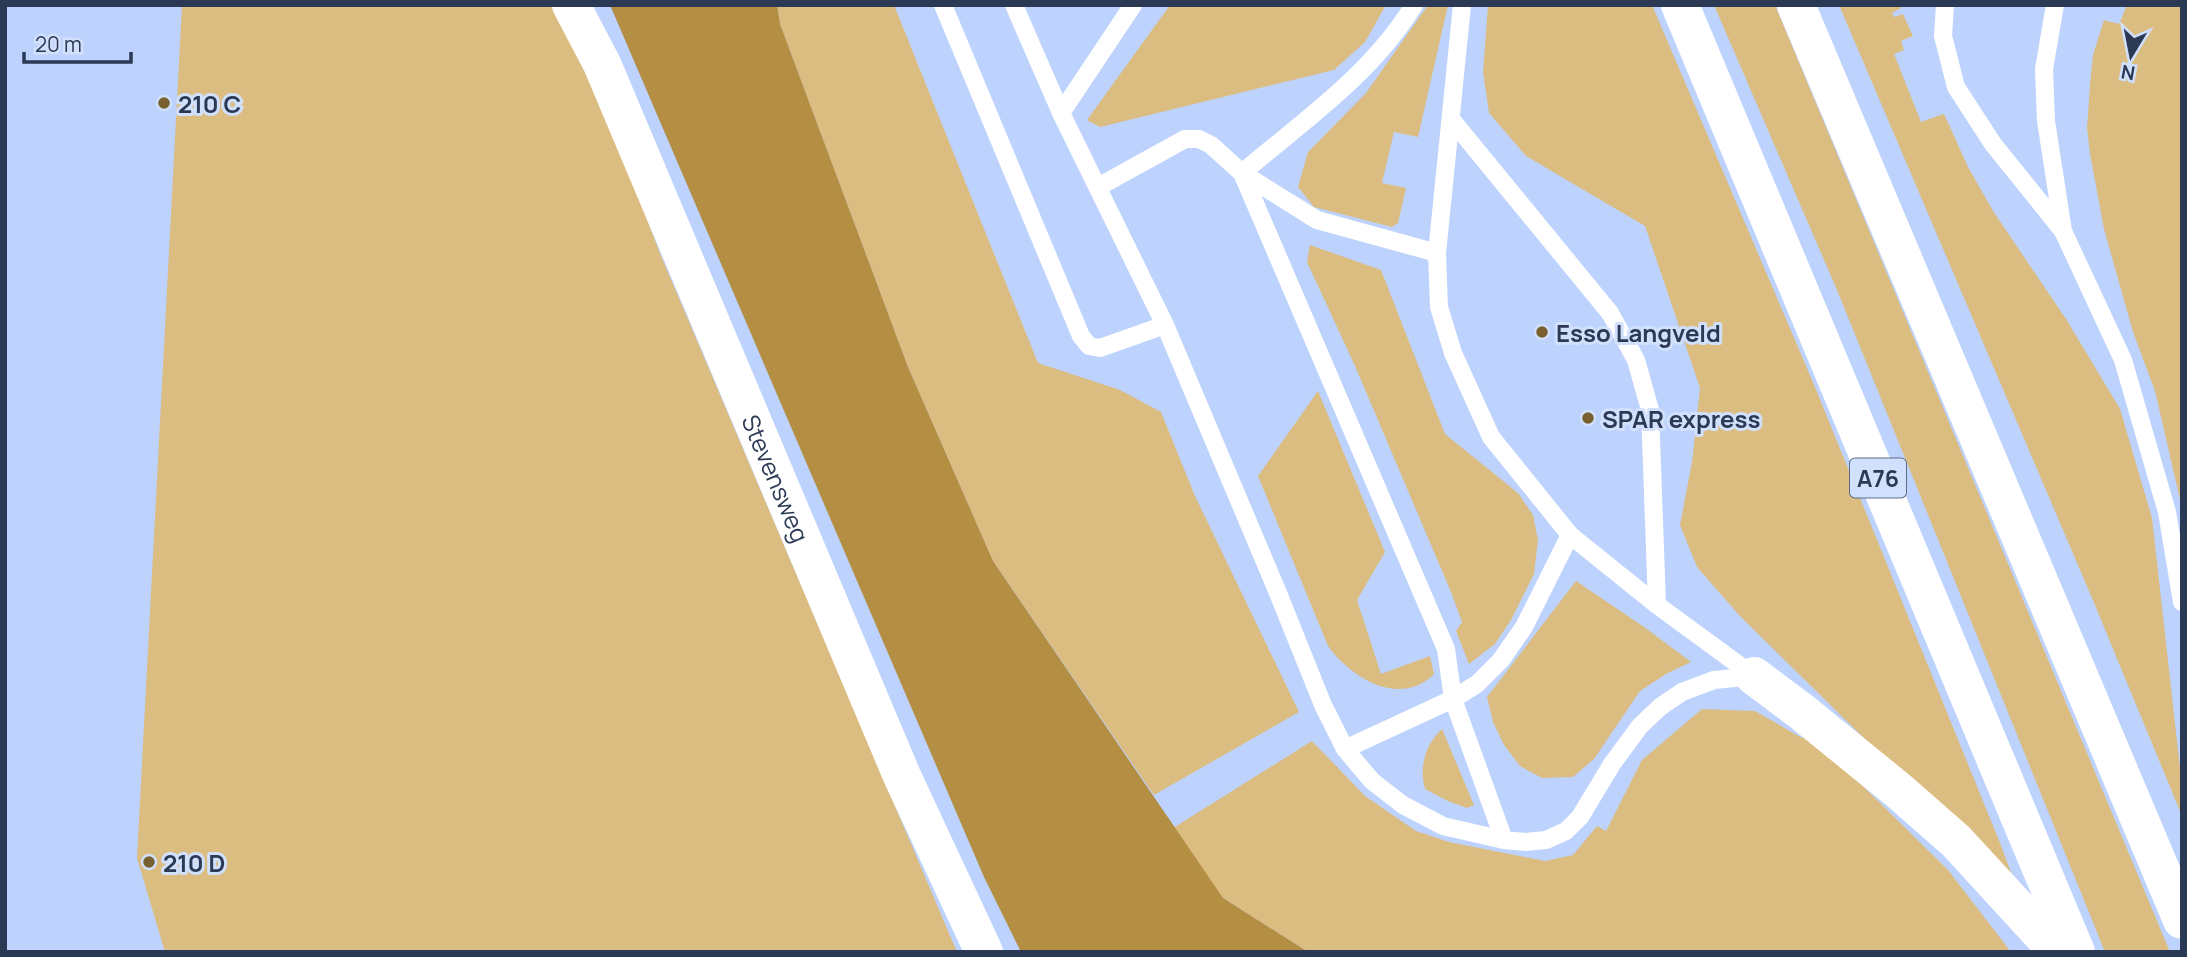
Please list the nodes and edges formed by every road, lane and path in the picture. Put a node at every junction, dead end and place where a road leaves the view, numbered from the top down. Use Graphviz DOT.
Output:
graph roads {
  1 [pos="571,5"];
  2 [pos="943,5"];
  3 [pos="1014,5"];
  4 [pos="1133,5"];
  5 [pos="1414,5"];
  6 [pos="1462,5"];
  7 [pos="1680,5"];
  8 [pos="1796,5"];
  9 [pos="1945,5"];
  10 [pos="2055,5"];
  11 [pos="1061,113"];
  12 [pos="1451,119"];
  13 [pos="1242,173"];
  14 [pos="1098,187"];
  15 [pos="2063,231"];
  16 [pos="1437,253"];
  17 [pos="1165,325"];
  18 [pos="1570,535"];
  19 [pos="2182,602"];
  20 [pos="1657,604"];
  21 [pos="1754,676"];
  22 [pos="1453,699"];
  23 [pos="1345,749"];
  24 [pos="1504,840"];
  25 [pos="2182,920"];
  26 [pos="984,952"];
  27 [pos="2058,952"];
  28 [pos="2076,952"];
  1 -- 26 [label="main road, Stevensweg"];
  2 -- 17 [label="lane"];
  3 -- 11 [label="lane"];
  4 -- 11 [label="lane"];
  5 -- 13 [label="lane"];
  6 -- 12 [label="lane"];
  7 -- 28 [label="main road, A76"];
  8 -- 25 [label="main road"];
  9 -- 15 [label="lane"];
  10 -- 15 [label="lane"];
  11 -- 14 [label="lane"];
  12 -- 16 [label="lane"];
  12 -- 20 [label="lane"];
  13 -- 14 [label="lane"];
  13 -- 16 [label="lane"];
  13 -- 22 [label="lane"];
  14 -- 17 [label="lane"];
  15 -- 19 [label="lane"];
  16 -- 18 [label="lane"];
  17 -- 23 [label="lane"];
  18 -- 20 [label="lane"];
  18 -- 22 [label="lane"];
  20 -- 21 [label="lane"];
  21 -- 24 [label="lane"];
  21 -- 27 [label="main road"];
  22 -- 23 [label="lane"];
  22 -- 24 [label="lane"];
  23 -- 24 [label="lane"];
}
